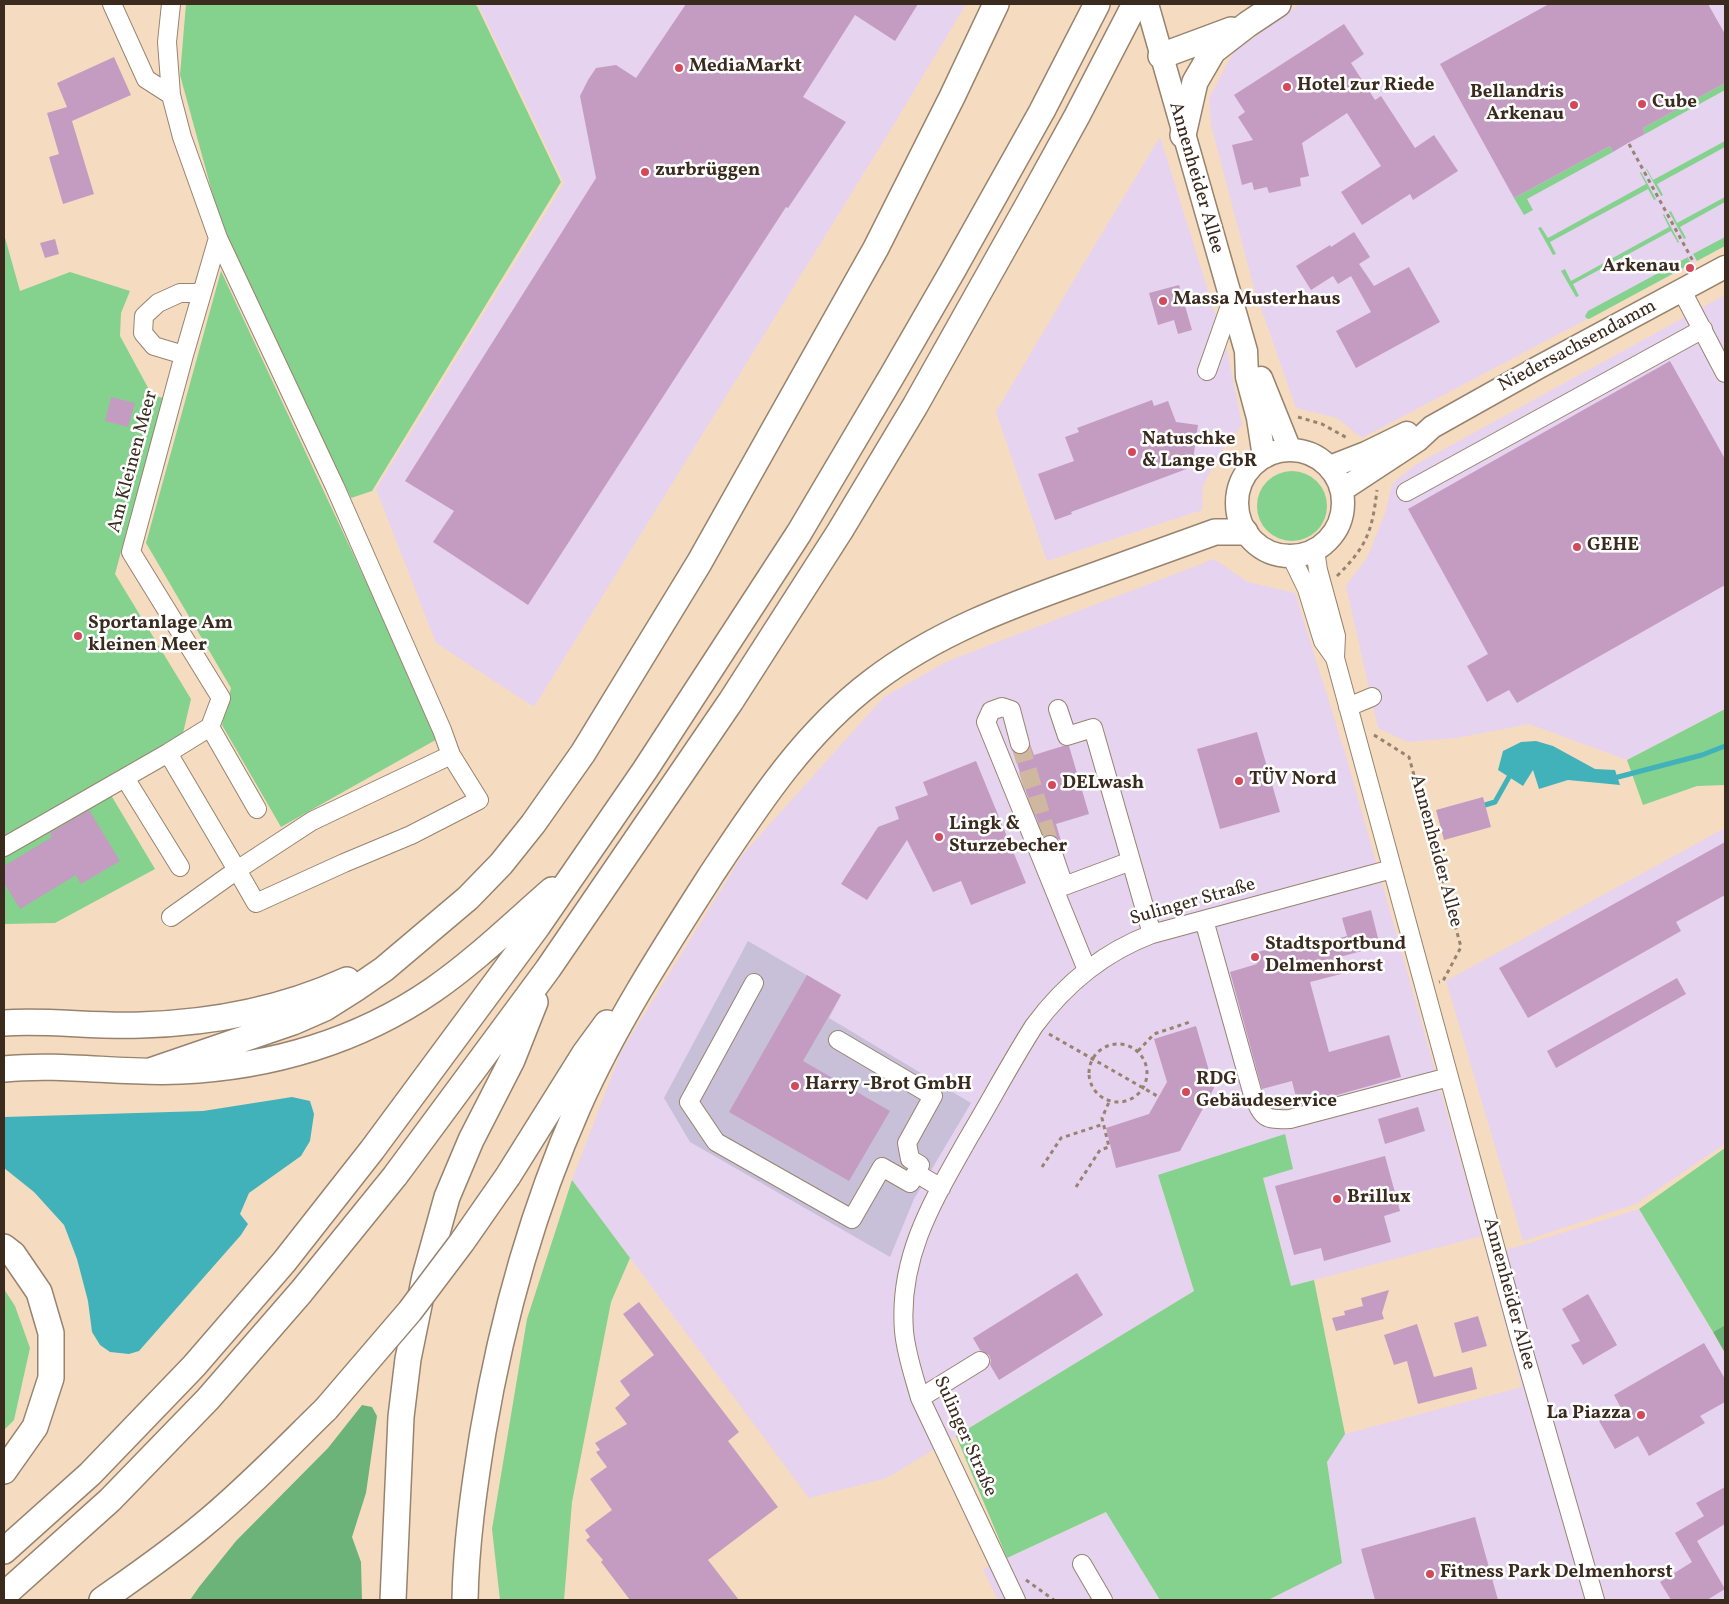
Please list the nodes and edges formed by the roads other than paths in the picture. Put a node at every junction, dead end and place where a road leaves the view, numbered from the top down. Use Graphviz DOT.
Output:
graph roads {
  1 [pos="112,4"];
  2 [pos="171,4"];
  3 [pos="996,4"];
  4 [pos="1097,4"];
  5 [pos="1135,4"];
  6 [pos="1147,4"];
  7 [pos="1278,4"];
  8 [pos="1248,24"];
  9 [pos="1161,56"];
  10 [pos="171,96"];
  11 [pos="1183,135"];
  12 [pos="218,238"];
  13 [pos="1725,267"];
  14 [pos="1682,290"];
  15 [pos="201,293"];
  16 [pos="1231,303"];
  17 [pos="1703,329"];
  18 [pos="1246,351"];
  19 [pos="184,355"];
  20 [pos="1208,371"];
  21 [pos="1725,373"];
  22 [pos="1290,450"];
  23 [pos="1264,457"];
  24 [pos="1370,461"];
  25 [pos="1330,467"];
  26 [pos="1342,490"];
  27 [pos="1406,492"];
  28 [pos="1245,532"];
  29 [pos="1315,550"];
  30 [pos="1291,556"];
  31 [pos="1335,658"];
  32 [pos="1372,696"];
  33 [pos="1348,707"];
  34 [pos="1058,710"];
  35 [pos="210,727"];
  36 [pos="1020,744"];
  37 [pos="168,753"];
  38 [pos="451,755"];
  39 [pos="125,778"];
  40 [pos="257,809"];
  41 [pos="1050,845"];
  42 [pos="4,847"];
  43 [pos="1131,861"];
  44 [pos="180,868"];
  45 [pos="579,868"];
  46 [pos="1392,869"];
  47 [pos="237,870"];
  48 [pos="171,917"];
  49 [pos="1204,920"];
  50 [pos="1152,934"];
  51 [pos="670,939"];
  52 [pos="415,943"];
  53 [pos="548,969"];
  54 [pos="1087,970"];
  55 [pos="754,983"];
  56 [pos="4,1023"];
  57 [pos="838,1040"];
  58 [pos="4,1069"];
  59 [pos="150,1071"];
  60 [pos="1449,1078"];
  61 [pos="916,1173"];
  62 [pos="941,1188"];
  63 [pos="4,1247"];
  64 [pos="980,1361"];
  65 [pos="920,1398"];
  66 [pos="4,1470"];
  67 [pos="4,1551"];
  68 [pos="1082,1564"];
  69 [pos="4,1595"];
  70 [pos="102,1600"];
  71 [pos="393,1600"];
  72 [pos="465,1600"];
  73 [pos="1016,1600"];
  74 [pos="1102,1600"];
  75 [pos="1595,1600"];
  1 -- 10 [label="street"];
  2 -- 10 [label="street"];
  3 -- 52 [label="highway"];
  4 -- 45 [label="highway"];
  5 -- 53 [label="highway"];
  6 -- 9 [label="main road, Annenheider Allee"];
  7 -- 8 [label="highway"];
  8 -- 9 [label="highway"];
  8 -- 11 [label="highway"];
  9 -- 11 [label="main road, Annenheider Allee"];
  10 -- 12 [label="street"];
  11 -- 16 [label="main road, Annenheider Allee"];
  12 -- 15 [label="street, Am Kleinen Meer"];
  12 -- 38 [label="street"];
  13 -- 14 [label="main road, Niedersachsendamm"];
  14 -- 17 [label="street"];
  14 -- 24 [label="main road, Niedersachsendamm"];
  15 -- 19 [label="street, Am Kleinen Meer"];
  15 -- 19 [label="street"];
  16 -- 18 [label="main road, Annenheider Allee"];
  16 -- 20 [label="street"];
  17 -- 21 [label="street"];
  17 -- 27 [label="street"];
  18 -- 22 [label="main road, Annenheider Allee"];
  18 -- 23 [label="main road, Annenheider Allee"];
  19 -- 35 [label="street, Am Kleinen Meer"];
  22 -- 23 [label="main road"];
  22 -- 25 [label="main road"];
  23 -- 28 [label="main road"];
  24 -- 25 [label="main road, Niedersachsendamm"];
  24 -- 26 [label="main road, Niedersachsendamm"];
  25 -- 26 [label="main road"];
  26 -- 29 [label="main road"];
  28 -- 30 [label="main road"];
  28 -- 51 [label="highway"];
  29 -- 30 [label="main road"];
  29 -- 31 [label="street, Annenheider Allee"];
  30 -- 31 [label="street, Annenheider Allee"];
  31 -- 33 [label="street, Annenheider Allee"];
  32 -- 33 [label="street"];
  33 -- 46 [label="street, Annenheider Allee"];
  34 -- 43 [label="street"];
  35 -- 37 [label="street"];
  35 -- 40 [label="street"];
  36 -- 54 [label="street"];
  37 -- 39 [label="street"];
  37 -- 47 [label="street"];
  38 -- 47 [label="street"];
  38 -- 47 [label="street"];
  39 -- 42 [label="street"];
  39 -- 44 [label="street"];
  41 -- 43 [label="street"];
  43 -- 50 [label="street"];
  45 -- 59 [label="highway"];
  45 -- 67 [label="highway"];
  46 -- 49 [label="street, Sulinger Straße"];
  46 -- 60 [label="street, Annenheider Allee"];
  47 -- 48 [label="street"];
  49 -- 50 [label="street, Sulinger Straße"];
  49 -- 60 [label="street"];
  50 -- 54 [label="street, Sulinger Straße"];
  51 -- 70 [label="highway, bridge"];
  51 -- 72 [label="highway"];
  52 -- 56 [label="highway"];
  52 -- 59 [label="highway"];
  53 -- 69 [label="highway"];
  53 -- 71 [label="highway"];
  54 -- 62 [label="street, Sulinger Straße"];
  55 -- 61 [label="street"];
  57 -- 61 [label="street"];
  58 -- 59 [label="highway"];
  60 -- 75 [label="street, Annenheider Allee"];
  61 -- 62 [label="street"];
  62 -- 65 [label="street, Sulinger Straße"];
  63 -- 66 [label="highway"];
  64 -- 65 [label="street"];
  65 -- 73 [label="street, Sulinger Straße"];
  68 -- 74 [label="street"];
}
